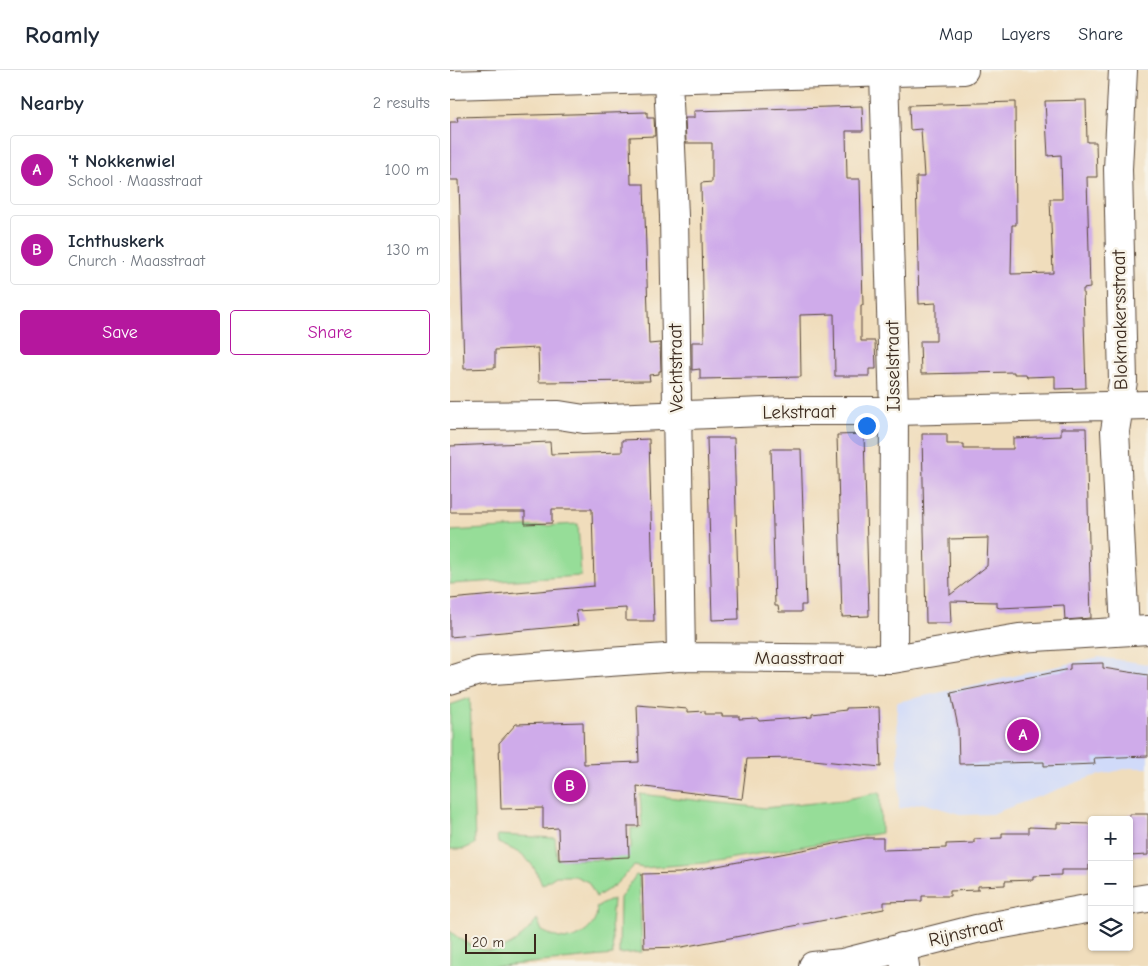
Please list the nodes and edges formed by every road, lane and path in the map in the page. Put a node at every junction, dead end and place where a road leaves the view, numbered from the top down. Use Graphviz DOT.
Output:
graph roads {
  1 [pos="964,70"];
  2 [pos="1123,70"];
  3 [pos="884,73"];
  4 [pos="668,79"];
  5 [pos="461,80"];
  6 [pos="1120,404"];
  7 [pos="1148,404"];
  8 [pos="894,411"];
  9 [pos="450,416"];
  10 [pos="678,417"];
  11 [pos="1137,630"];
  12 [pos="681,658"];
  13 [pos="893,659"];
  14 [pos="450,680"];
  15 [pos="1148,898"];
  16 [pos="1133,901"];
  17 [pos="1088,909"];
  18 [pos="904,957"];
  19 [pos="812,966"];
  1 -- 3 [label="street"];
  2 -- 6 [label="street, Blokmakersstraat"];
  3 -- 4 [label="street"];
  3 -- 8 [label="street, IJsselstraat"];
  4 -- 5 [label="street"];
  4 -- 10 [label="street, Vechtstraat"];
  6 -- 7 [label="street, Lekstraat"];
  6 -- 8 [label="street, Lekstraat"];
  6 -- 11 [label="street, Blokmakersstraat"];
  8 -- 10 [label="street, Lekstraat"];
  8 -- 13 [label="street, IJsselstraat"];
  9 -- 10 [label="street, Lekstraat"];
  10 -- 12 [label="street, Vechtstraat"];
  11 -- 13 [label="street, Maasstraat"];
  12 -- 13 [label="street, Maasstraat"];
  12 -- 14 [label="street, Maasstraat"];
  15 -- 16 [label="street"];
  17 -- 18 [label="street, Rijnstraat"];
  18 -- 19 [label="street, Rijnstraat"];
}
